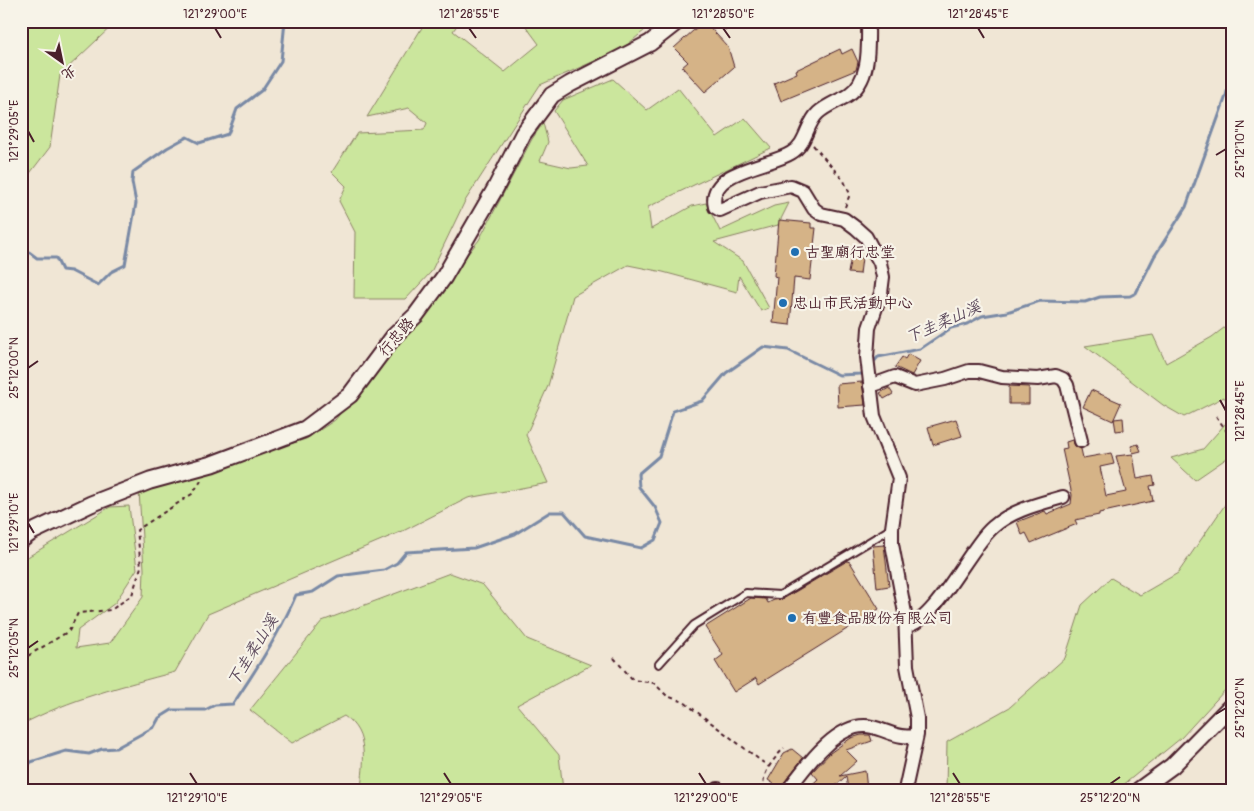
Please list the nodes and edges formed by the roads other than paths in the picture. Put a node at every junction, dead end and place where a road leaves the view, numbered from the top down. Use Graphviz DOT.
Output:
graph roads {
  1 [pos="678,21"];
  2 [pos="868,21"];
  3 [pos="869,382"];
  4 [pos="1081,441"];
  5 [pos="1063,497"];
  6 [pos="892,528"];
  7 [pos="21,540"];
  8 [pos="906,626"];
  9 [pos="660,664"];
  10 [pos="1233,704"];
  11 [pos="917,735"];
  12 [pos="788,790"];
  13 [pos="905,790"];
  14 [pos="1139,790"];
  1 -- 7 [label="street, 行忠路"];
  2 -- 3 [label="street"];
  3 -- 4 [label="street"];
  3 -- 6 [label="street"];
  5 -- 8 [label="street"];
  6 -- 8 [label="street"];
  6 -- 9 [label="lane"];
  8 -- 11 [label="street"];
  10 -- 14 [label="street"];
  11 -- 12 [label="street"];
  11 -- 13 [label="street"];
}
